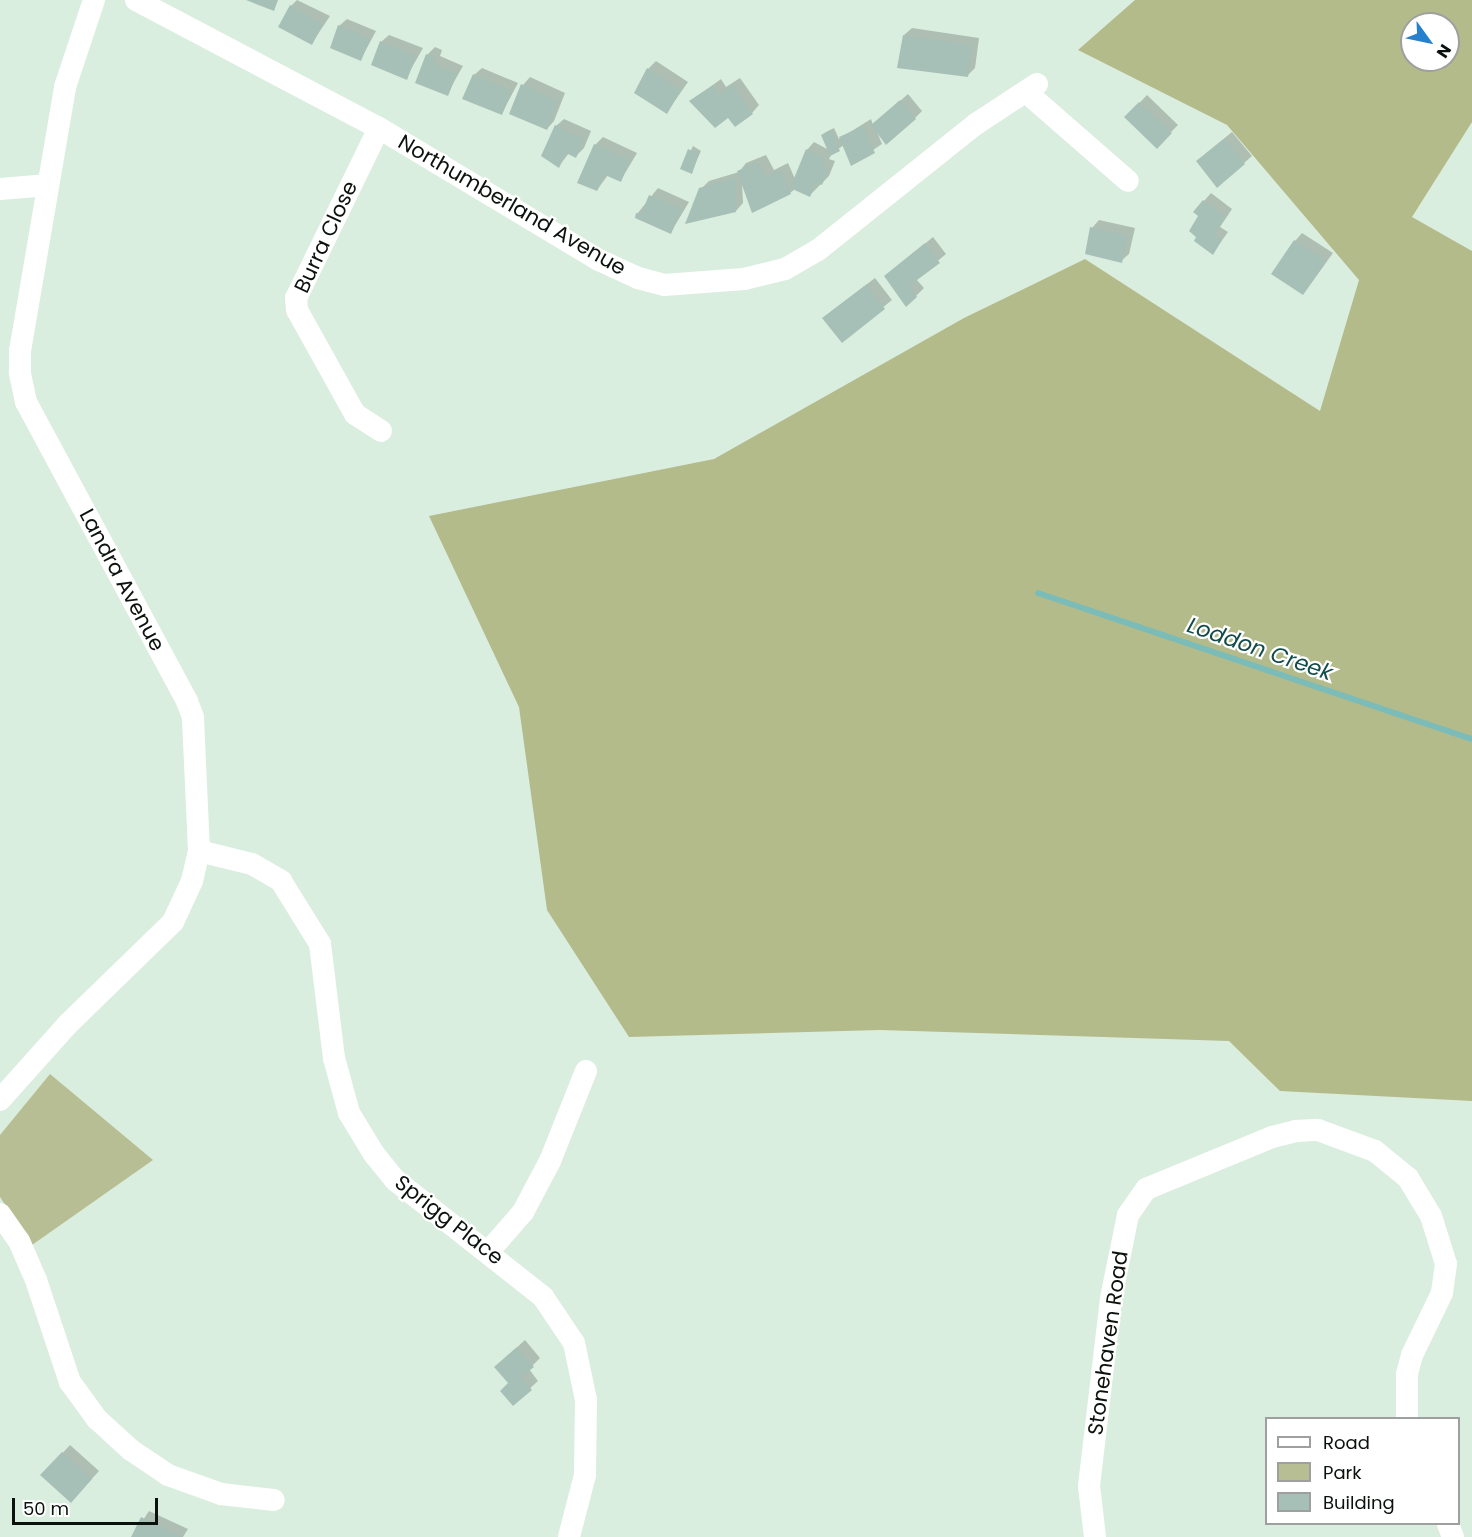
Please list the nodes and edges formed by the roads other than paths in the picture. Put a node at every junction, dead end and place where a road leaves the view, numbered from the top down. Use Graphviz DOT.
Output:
graph roads {
  1 [pos="94,0"];
  2 [pos="136,0"];
  3 [pos="379,128"];
  4 [pos="1128,181"];
  5 [pos="48,184"];
  6 [pos="0,189"];
  7 [pos="381,431"];
  8 [pos="199,851"];
  9 [pos="586,1071"];
  10 [pos="0,1100"];
  11 [pos="0,1214"];
  12 [pos="489,1251"];
  13 [pos="1407,1417"];
  14 [pos="274,1500"];
  15 [pos="569,1537"];
  16 [pos="1095,1537"];
  1 -- 5 [label="street, Landra Avenue"];
  2 -- 3 [label="street, Northumberland Avenue"];
  3 -- 4 [label="street, Northumberland Avenue"];
  3 -- 7 [label="street, Burra Close"];
  5 -- 6 [label="street"];
  5 -- 8 [label="street, Landra Avenue"];
  8 -- 10 [label="street, Landra Avenue"];
  8 -- 12 [label="street, Sprigg Place"];
  9 -- 12 [label="street"];
  11 -- 14 [label="street"];
  12 -- 15 [label="street, Sprigg Place"];
  13 -- 16 [label="street, Stonehaven Road"];
}
